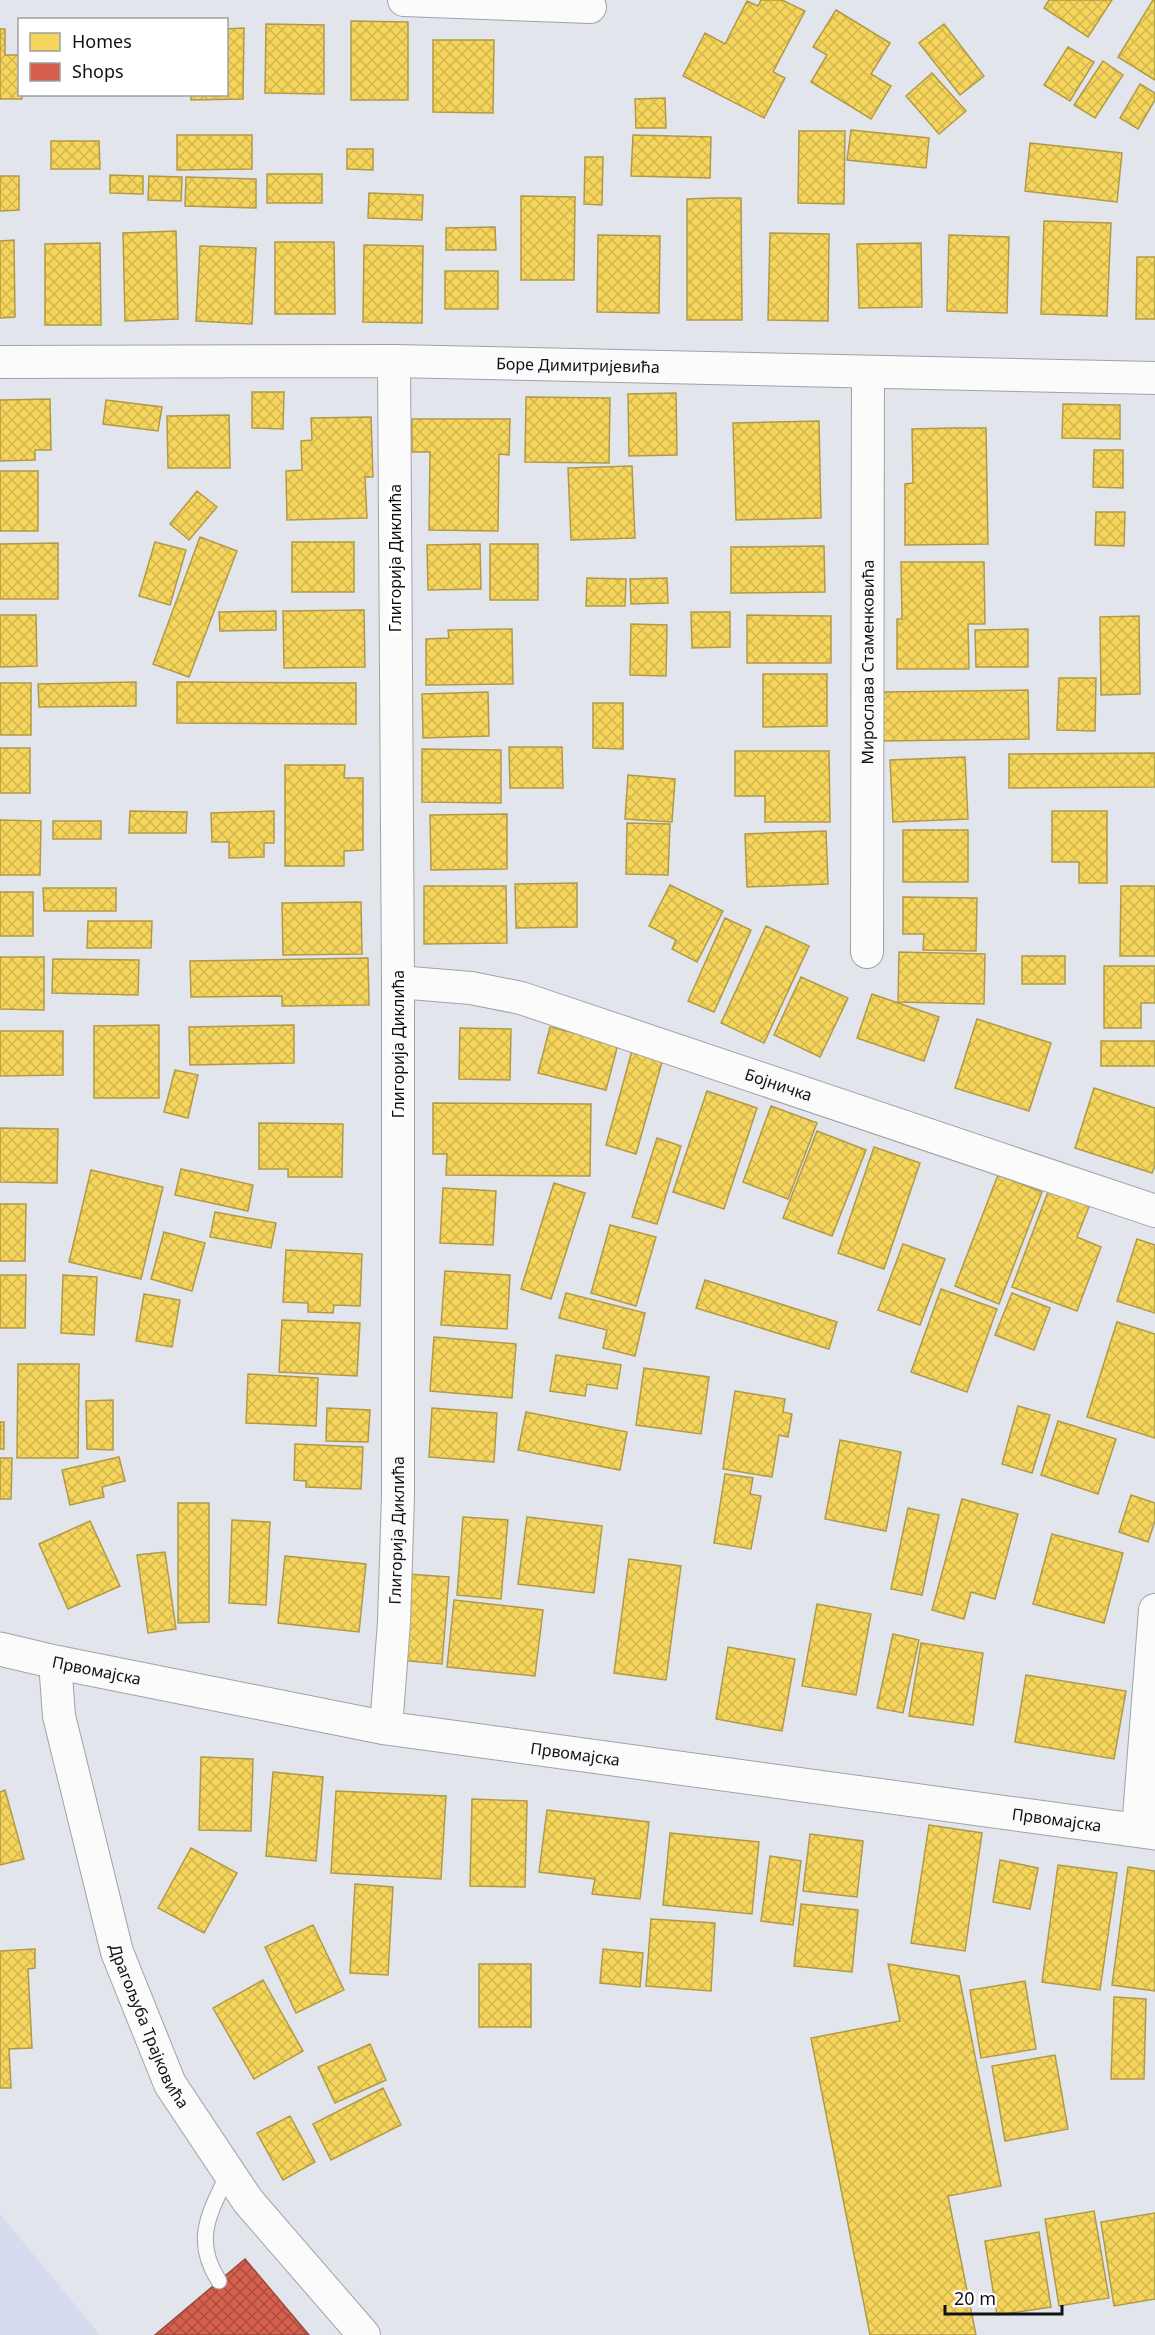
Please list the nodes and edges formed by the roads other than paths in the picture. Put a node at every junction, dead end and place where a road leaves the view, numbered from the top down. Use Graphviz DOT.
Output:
graph roads {
  1 [pos="404,0"];
  2 [pos="590,7"];
  3 [pos="394,361"];
  4 [pos="0,362"];
  5 [pos="868,373"];
  6 [pos="1155,378"];
  7 [pos="867,952"];
  8 [pos="398,982"];
  9 [pos="1155,1211"];
  10 [pos="1155,1610"];
  11 [pos="0,1649"];
  12 [pos="55,1662"];
  13 [pos="386,1728"];
  14 [pos="1147,1832"];
  15 [pos="229,2172"];
  16 [pos="219,2281"];
  17 [pos="364,2335"];
  1 -- 2 [label="street"];
  3 -- 4 [label="street, Боре Димитријевића"];
  3 -- 5 [label="street, Боре Димитријевића"];
  3 -- 8 [label="street, Глигорија Диклића"];
  5 -- 6 [label="street, Боре Димитријевића"];
  5 -- 7 [label="street, Мирослава Стаменковића"];
  8 -- 9 [label="street, Бојничка"];
  8 -- 13 [label="street, Глигорија Диклића"];
  10 -- 14 [label="street"];
  11 -- 12 [label="main road, Првомајска"];
  12 -- 13 [label="main road, Првомајска"];
  12 -- 15 [label="street, Драгољуба Трајковића"];
  13 -- 14 [label="main road, Првомајска"];
  15 -- 16 [label="lane"];
  15 -- 17 [label="street, Драгољуба Трајковића"];
}
